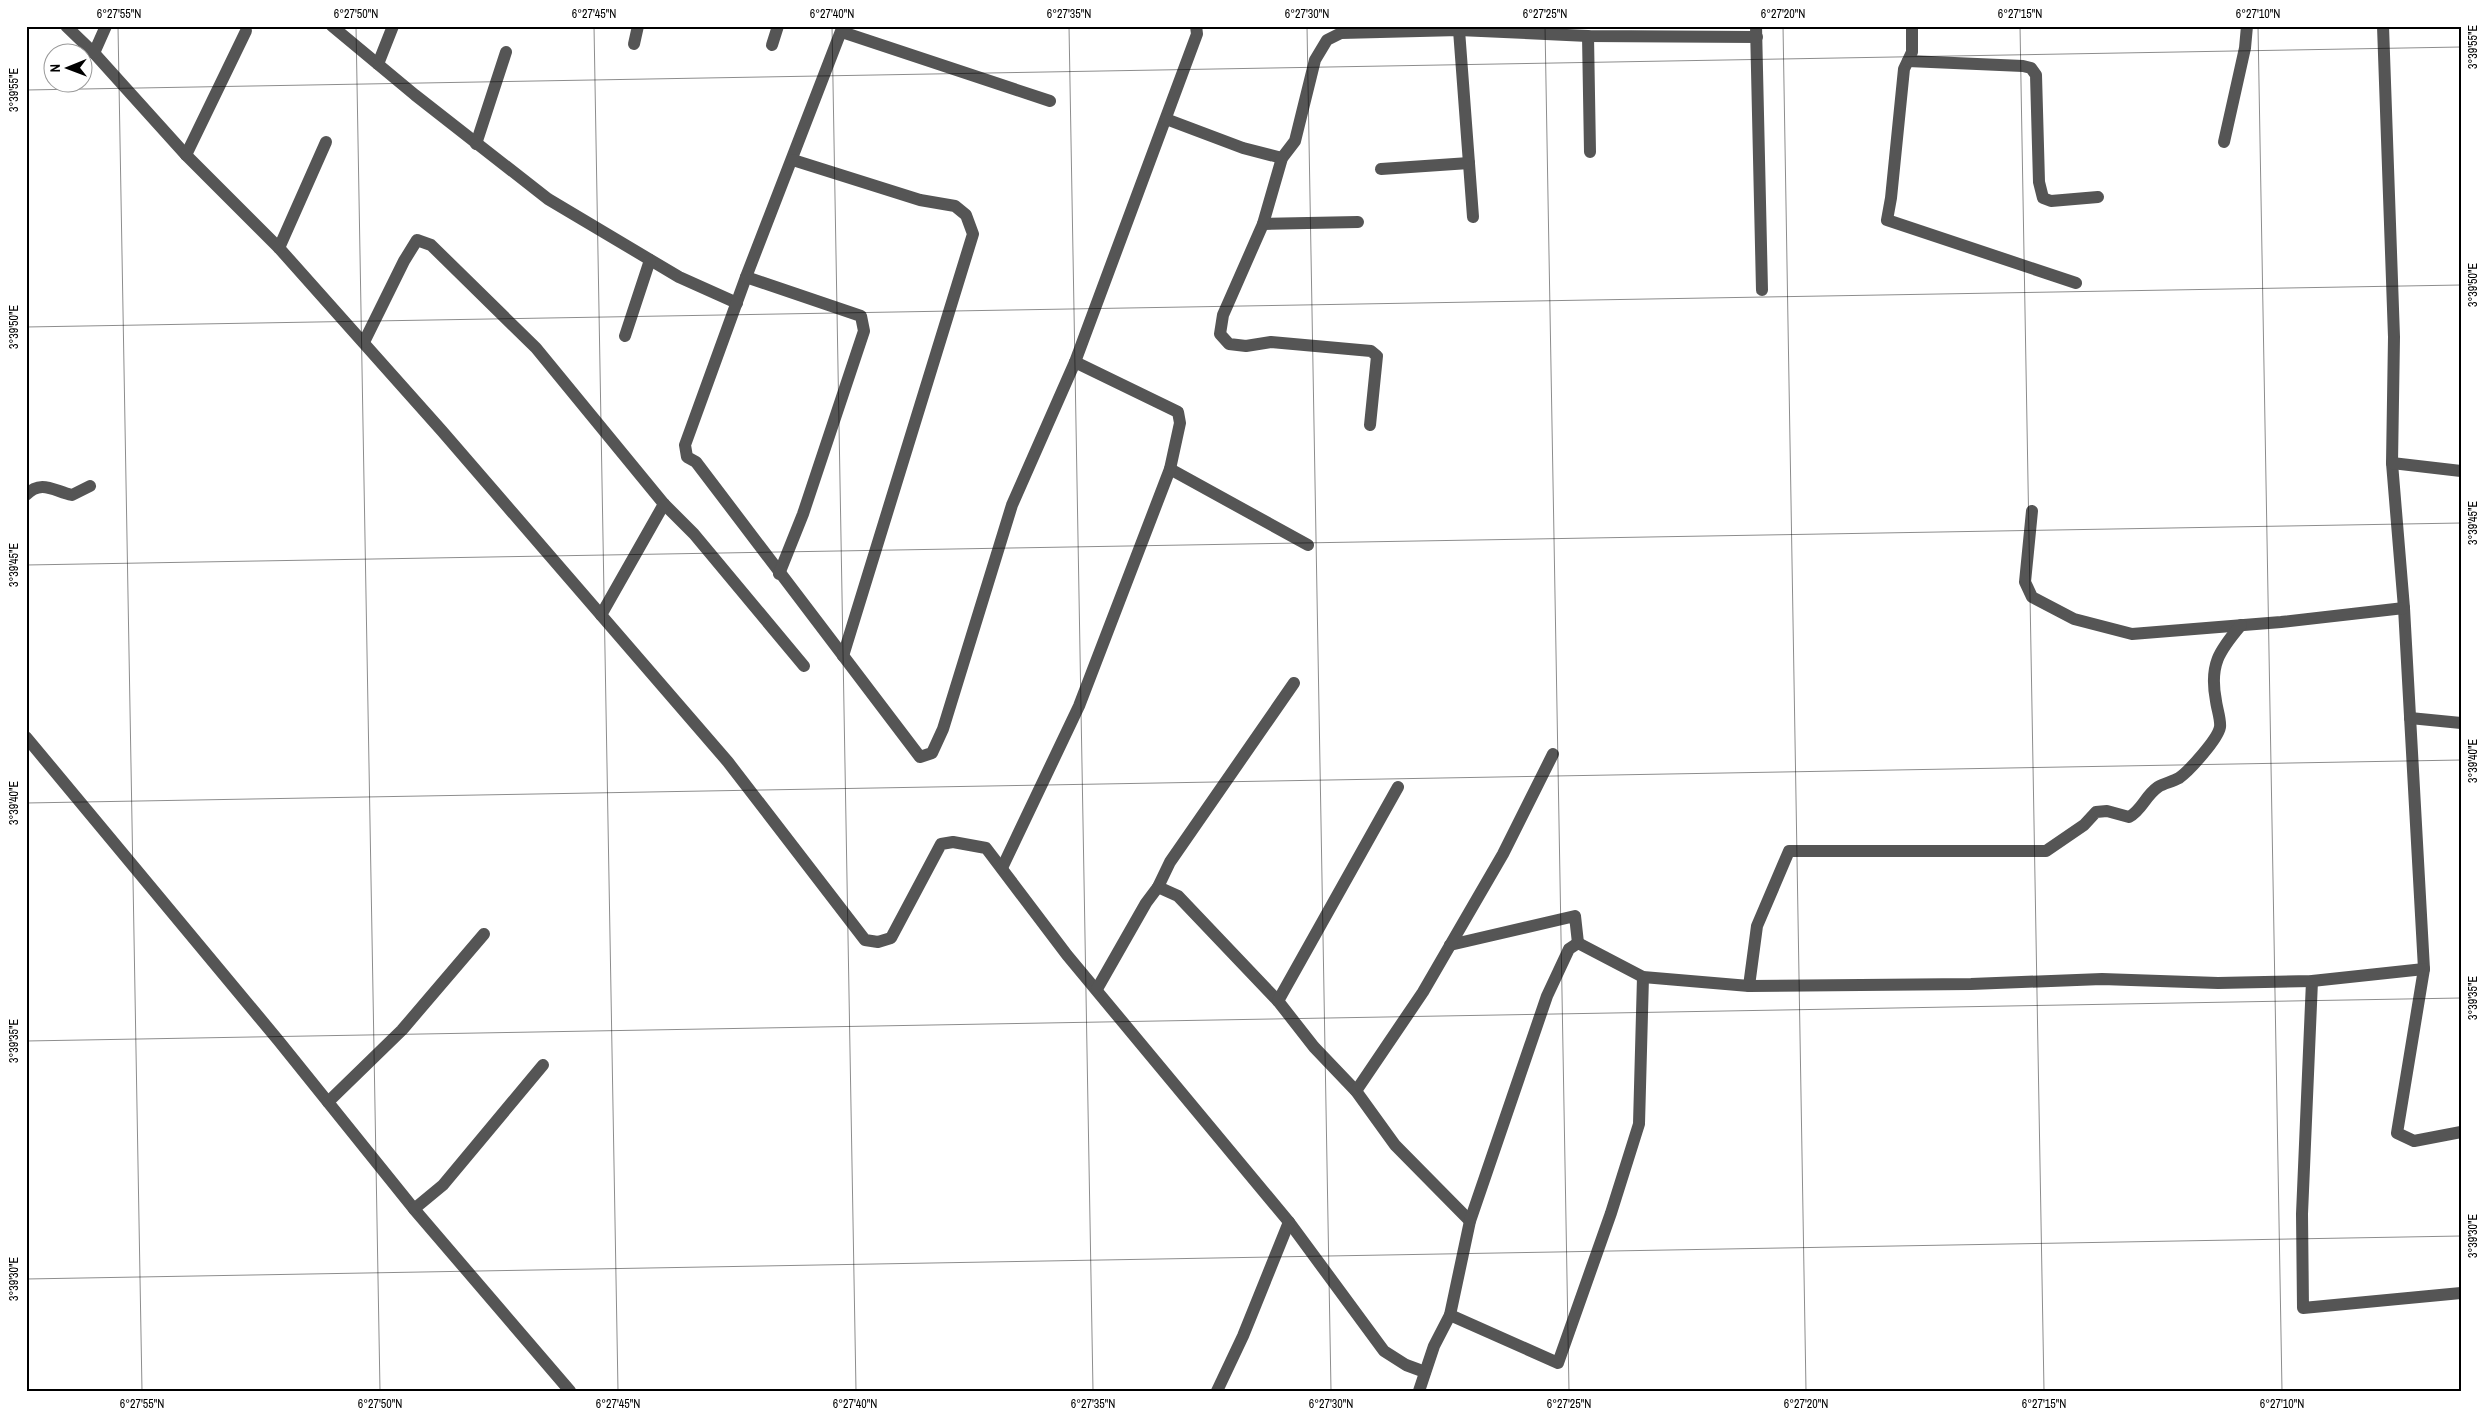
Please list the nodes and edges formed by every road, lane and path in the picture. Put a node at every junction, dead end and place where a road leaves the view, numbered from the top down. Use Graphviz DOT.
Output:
graph roads {
  1 [pos="66,26"];
  2 [pos="106,26"];
  3 [pos="332,26"];
  4 [pos="393,26"];
  5 [pos="638,26"];
  6 [pos="778,26"];
  7 [pos="1196,26"];
  8 [pos="1912,26"];
  9 [pos="2247,26"];
  10 [pos="2383,26"];
  11 [pos="843,29"];
  12 [pos="1459,30"];
  13 [pos="246,31"];
  14 [pos="1757,32"];
  15 [pos="1588,36"];
  16 [pos="634,44"];
  17 [pos="772,45"];
  18 [pos="506,52"];
  19 [pos="94,53"];
  20 [pos="1908,61"];
  21 [pos="378,64"];
  22 [pos="1050,101"];
  23 [pos="1166,119"];
  24 [pos="326,142"];
  25 [pos="2224,142"];
  26 [pos="476,144"];
  27 [pos="1590,152"];
  28 [pos="186,154"];
  29 [pos="1282,158"];
  30 [pos="794,160"];
  31 [pos="1469,163"];
  32 [pos="1381,169"];
  33 [pos="2098,197"];
  34 [pos="1473,217"];
  35 [pos="1358,222"];
  36 [pos="1263,224"];
  37 [pos="279,248"];
  38 [pos="650,260"];
  39 [pos="746,277"];
  40 [pos="2076,283"];
  41 [pos="1762,290"];
  42 [pos="737,303"];
  43 [pos="625,336"];
  44 [pos="364,342"];
  45 [pos="1075,362"];
  46 [pos="1370,425"];
  47 [pos="2392,463"];
  48 [pos="1170,469"];
  49 [pos="2461,471"];
  50 [pos="90,486"];
  51 [pos="26,495"];
  52 [pos="664,504"];
  53 [pos="2032,511"];
  54 [pos="1308,545"];
  55 [pos="780,574"];
  56 [pos="2404,608"];
  57 [pos="601,615"];
  58 [pos="2241,625"];
  59 [pos="843,656"];
  60 [pos="804,666"];
  61 [pos="1294,683"];
  62 [pos="2410,718"];
  63 [pos="2461,723"];
  64 [pos="26,737"];
  65 [pos="1553,754"];
  66 [pos="1398,787"];
  67 [pos="1002,868"];
  68 [pos="1158,887"];
  69 [pos="484,934"];
  70 [pos="1578,943"];
  71 [pos="1450,945"];
  72 [pos="2424,969"];
  73 [pos="1643,977"];
  74 [pos="2312,981"];
  75 [pos="1749,986"];
  76 [pos="1097,989"];
  77 [pos="1278,1001"];
  78 [pos="543,1065"];
  79 [pos="1356,1091"];
  80 [pos="328,1102"];
  81 [pos="2461,1132"];
  82 [pos="414,1209"];
  83 [pos="1470,1221"];
  84 [pos="1289,1222"];
  85 [pos="2461,1293"];
  86 [pos="1450,1315"];
  87 [pos="1425,1372"];
  88 [pos="570,1391"];
  89 [pos="1217,1391"];
  90 [pos="1419,1391"];
  1 -- 19 [label="street"];
  2 -- 19 [label="street"];
  3 -- 21 [label="street"];
  4 -- 21 [label="street"];
  5 -- 16 [label="street"];
  6 -- 17 [label="street"];
  7 -- 23 [label="street"];
  8 -- 20 [label="street"];
  9 -- 25 [label="street"];
  10 -- 47 [label="street"];
  11 -- 22 [label="street"];
  11 -- 30 [label="street"];
  12 -- 15 [label="street"];
  12 -- 29 [label="street"];
  12 -- 31 [label="street"];
  13 -- 28 [label="street"];
  14 -- 15 [label="street"];
  14 -- 41 [label="street"];
  15 -- 27 [label="street"];
  18 -- 26 [label="street"];
  19 -- 28 [label="street"];
  20 -- 33 [label="street"];
  20 -- 40 [label="street"];
  21 -- 26 [label="street"];
  23 -- 29 [label="street"];
  23 -- 45 [label="street"];
  24 -- 37 [label="street"];
  26 -- 38 [label="street"];
  28 -- 37 [label="street"];
  29 -- 36 [label="street"];
  30 -- 39 [label="street"];
  30 -- 59 [label="street"];
  31 -- 32 [label="street"];
  31 -- 34 [label="street"];
  35 -- 36 [label="street"];
  36 -- 46 [label="street"];
  37 -- 44 [label="street"];
  38 -- 42 [label="street"];
  38 -- 43 [label="street"];
  39 -- 42 [label="street"];
  39 -- 55 [label="street"];
  42 -- 55 [label="street"];
  44 -- 52 [label="street"];
  44 -- 57 [label="street"];
  45 -- 48 [label="street"];
  45 -- 59 [label="street"];
  47 -- 49 [label="street"];
  47 -- 56 [label="street"];
  48 -- 54 [label="street"];
  48 -- 67 [label="street"];
  50 -- 51 [label="street"];
  52 -- 57 [label="street"];
  52 -- 60 [label="street"];
  53 -- 58 [label="street"];
  55 -- 59 [label="street"];
  56 -- 58 [label="street"];
  56 -- 62 [label="street"];
  57 -- 67 [label="street"];
  58 -- 75 [label="street"];
  61 -- 68 [label="street"];
  62 -- 63 [label="street"];
  62 -- 72 [label="street"];
  64 -- 80 [label="street"];
  65 -- 71 [label="street"];
  66 -- 77 [label="street"];
  67 -- 76 [label="street"];
  68 -- 76 [label="street"];
  68 -- 77 [label="street"];
  69 -- 80 [label="street"];
  70 -- 71 [label="street"];
  70 -- 73 [label="street"];
  70 -- 83 [label="street"];
  71 -- 79 [label="street"];
  72 -- 74 [label="street"];
  72 -- 81 [label="street"];
  73 -- 75 [label="street"];
  73 -- 86 [label="street"];
  74 -- 75 [label="street"];
  74 -- 85 [label="street"];
  76 -- 84 [label="street"];
  77 -- 79 [label="street"];
  78 -- 82 [label="street"];
  79 -- 83 [label="street"];
  80 -- 82 [label="street"];
  82 -- 88 [label="street"];
  83 -- 86 [label="street"];
  84 -- 87 [label="street"];
  84 -- 89 [label="street"];
  86 -- 87 [label="street"];
  87 -- 90 [label="street"];
}
